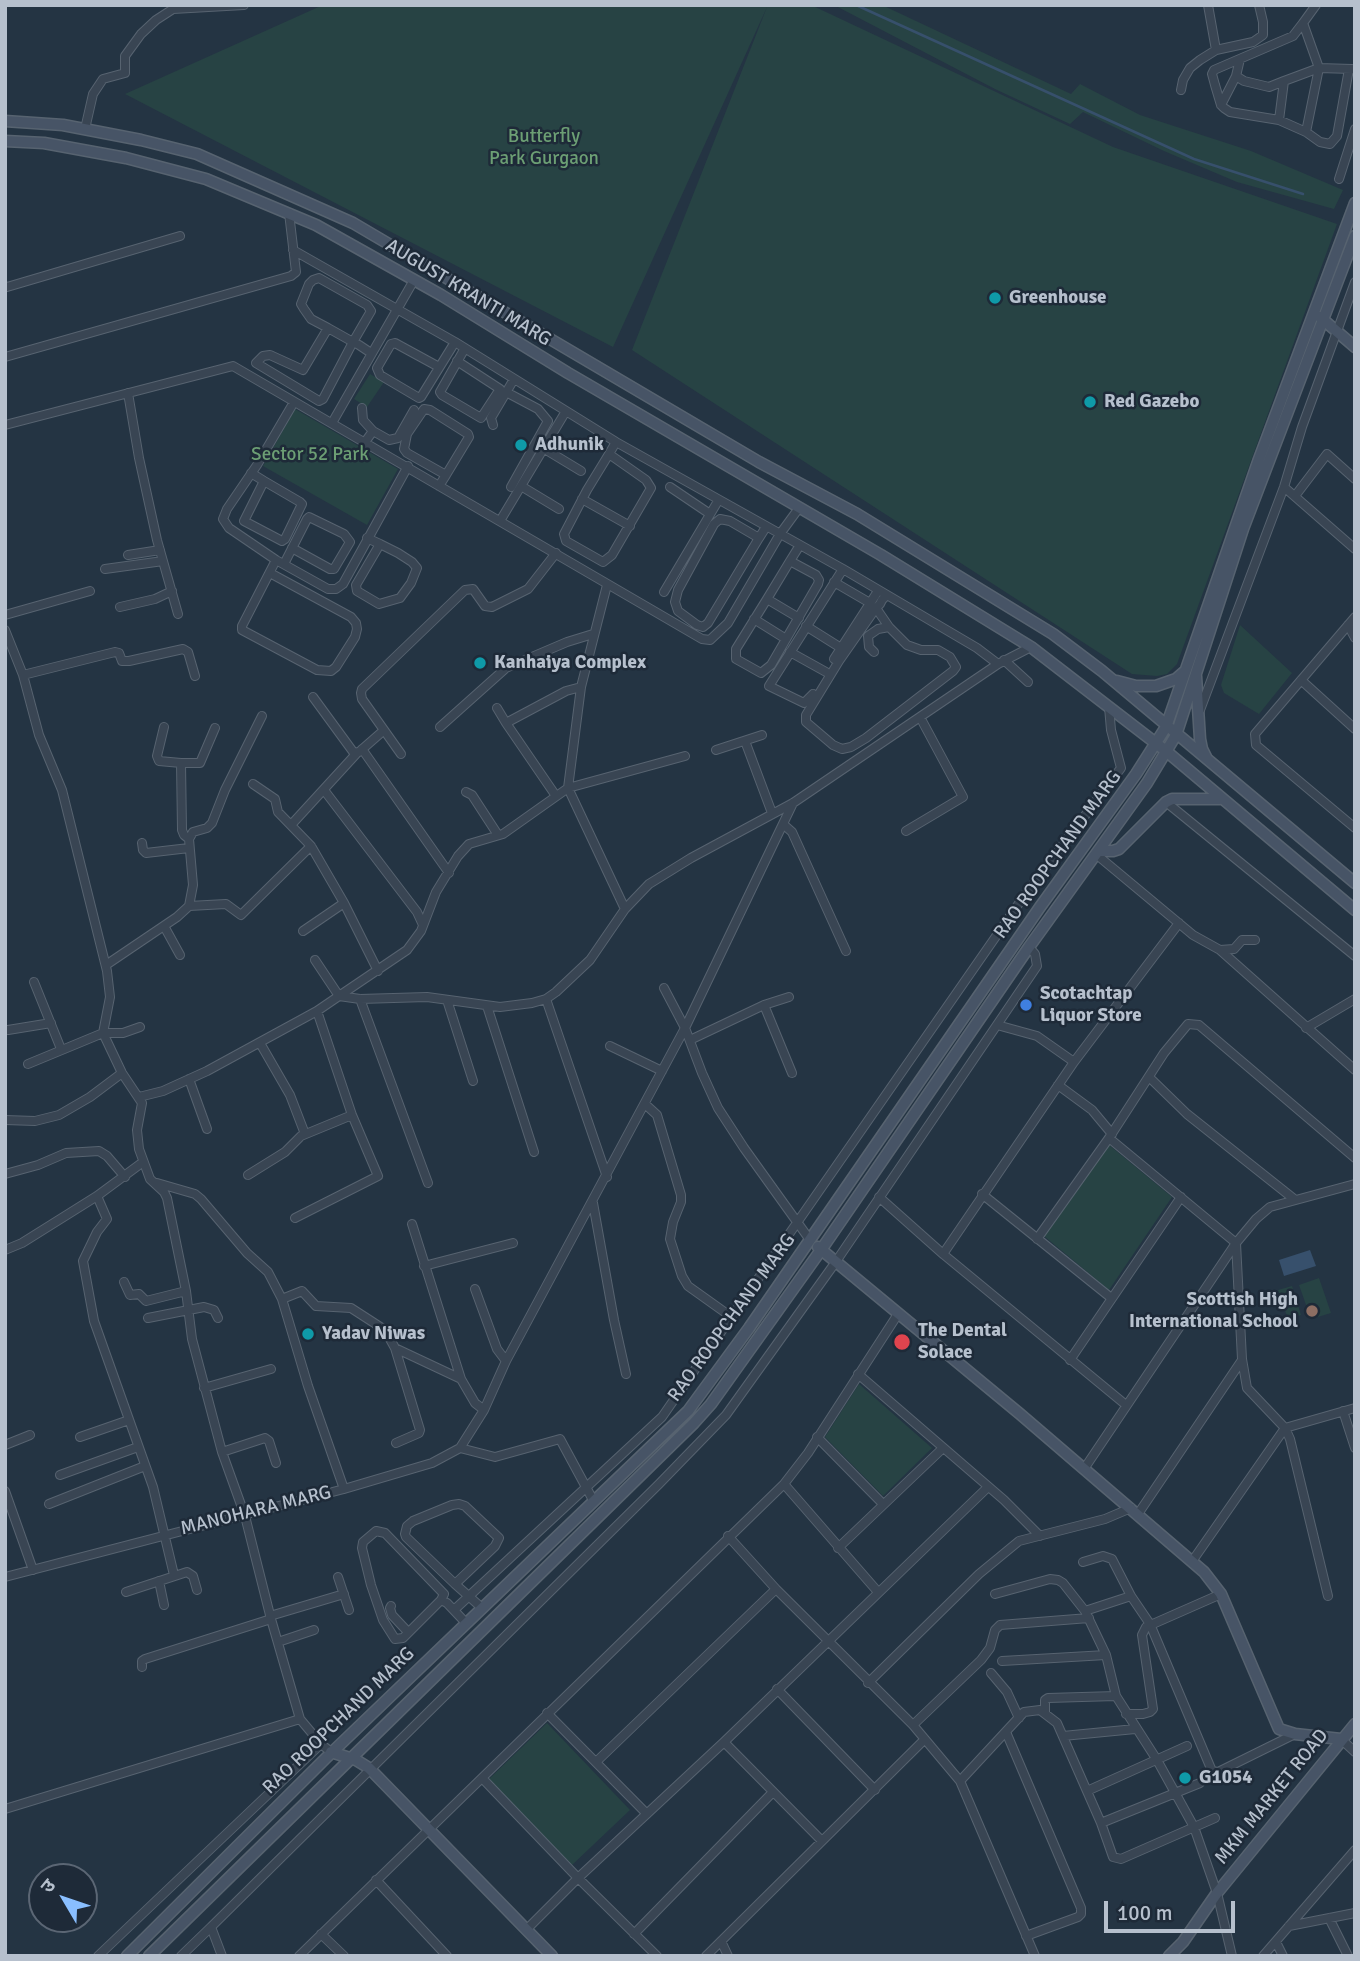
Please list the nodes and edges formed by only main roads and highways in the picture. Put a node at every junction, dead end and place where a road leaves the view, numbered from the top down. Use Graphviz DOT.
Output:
graph roads {
  1 [pos="5,121"];
  2 [pos="5,141"];
  3 [pos="1355,203"];
  4 [pos="1355,236"];
  5 [pos="1319,317"];
  6 [pos="1355,347"];
  7 [pos="621,380"];
  8 [pos="610,398"];
  9 [pos="857,514"];
  10 [pos="844,534"];
  11 [pos="893,536"];
  12 [pos="881,555"];
  13 [pos="1191,670"];
  14 [pos="1111,679"];
  15 [pos="1166,727"];
  16 [pos="1176,735"];
  17 [pos="1156,743"];
  18 [pos="1166,751"];
  19 [pos="1208,761"];
  20 [pos="1220,799"];
  21 [pos="1098,853"];
  22 [pos="1355,883"];
  23 [pos="1355,910"];
  24 [pos="810,1240"];
  25 [pos="821,1250"];
  26 [pos="1355,1724"];
  27 [pos="1341,1739"];
  28 [pos="331,1752"];
  29 [pos="351,1759"];
  30 [pos="127,1956"];
  31 [pos="149,1956"];
  32 [pos="552,1956"];
  33 [pos="1169,1956"];
  1 -- 7 [label="main road, AUGUST KRANTI MARG"];
  2 -- 8 [label="main road, AUGUST KRANTI MARG"];
  3 -- 5 [label="main road"];
  4 -- 5 [label="main road"];
  5 -- 6 [label="main road"];
  5 -- 13 [label="main road"];
  7 -- 8 [label="main road"];
  7 -- 9 [label="main road, AUGUST KRANTI MARG"];
  8 -- 10 [label="main road, AUGUST KRANTI MARG"];
  9 -- 10 [label="main road"];
  9 -- 11 [label="main road, AUGUST KRANTI MARG"];
  10 -- 12 [label="main road, AUGUST KRANTI MARG"];
  11 -- 12 [label="main road"];
  11 -- 14 [label="main road, AUGUST KRANTI MARG"];
  12 -- 17 [label="main road, AUGUST KRANTI MARG"];
  13 -- 14 [label="main road"];
  13 -- 15 [label="main road, RAO ROOPCHAND MARG"];
  13 -- 16 [label="main road, RAO ROOPCHAND MARG"];
  13 -- 19 [label="main road"];
  14 -- 15 [label="main road, AUGUST KRANTI MARG"];
  15 -- 16 [label="main road, AUGUST KRANTI MARG"];
  15 -- 17 [label="main road, RAO ROOPCHAND MARG"];
  16 -- 18 [label="main road, RAO ROOPCHAND MARG"];
  16 -- 19 [label="main road, AUGUST KRANTI MARG"];
  17 -- 18 [label="main road, AUGUST KRANTI MARG"];
  17 -- 24 [label="main road, RAO ROOPCHAND MARG"];
  18 -- 20 [label="main road, AUGUST KRANTI MARG"];
  18 -- 21 [label="main road, RAO ROOPCHAND MARG"];
  19 -- 22 [label="main road, AUGUST KRANTI MARG"];
  20 -- 21 [label="main road"];
  20 -- 23 [label="main road, AUGUST KRANTI MARG"];
  21 -- 25 [label="main road, RAO ROOPCHAND MARG"];
  24 -- 25 [label="main road"];
  24 -- 28 [label="main road, RAO ROOPCHAND MARG"];
  25 -- 27 [label="main road"];
  25 -- 29 [label="main road, RAO ROOPCHAND MARG"];
  26 -- 27 [label="main road, MKM MARKET ROAD"];
  27 -- 33 [label="main road, MKM MARKET ROAD"];
  28 -- 29 [label="main road"];
  28 -- 30 [label="main road, RAO ROOPCHAND MARG"];
  29 -- 31 [label="main road, RAO ROOPCHAND MARG"];
  29 -- 32 [label="main road"];
}
